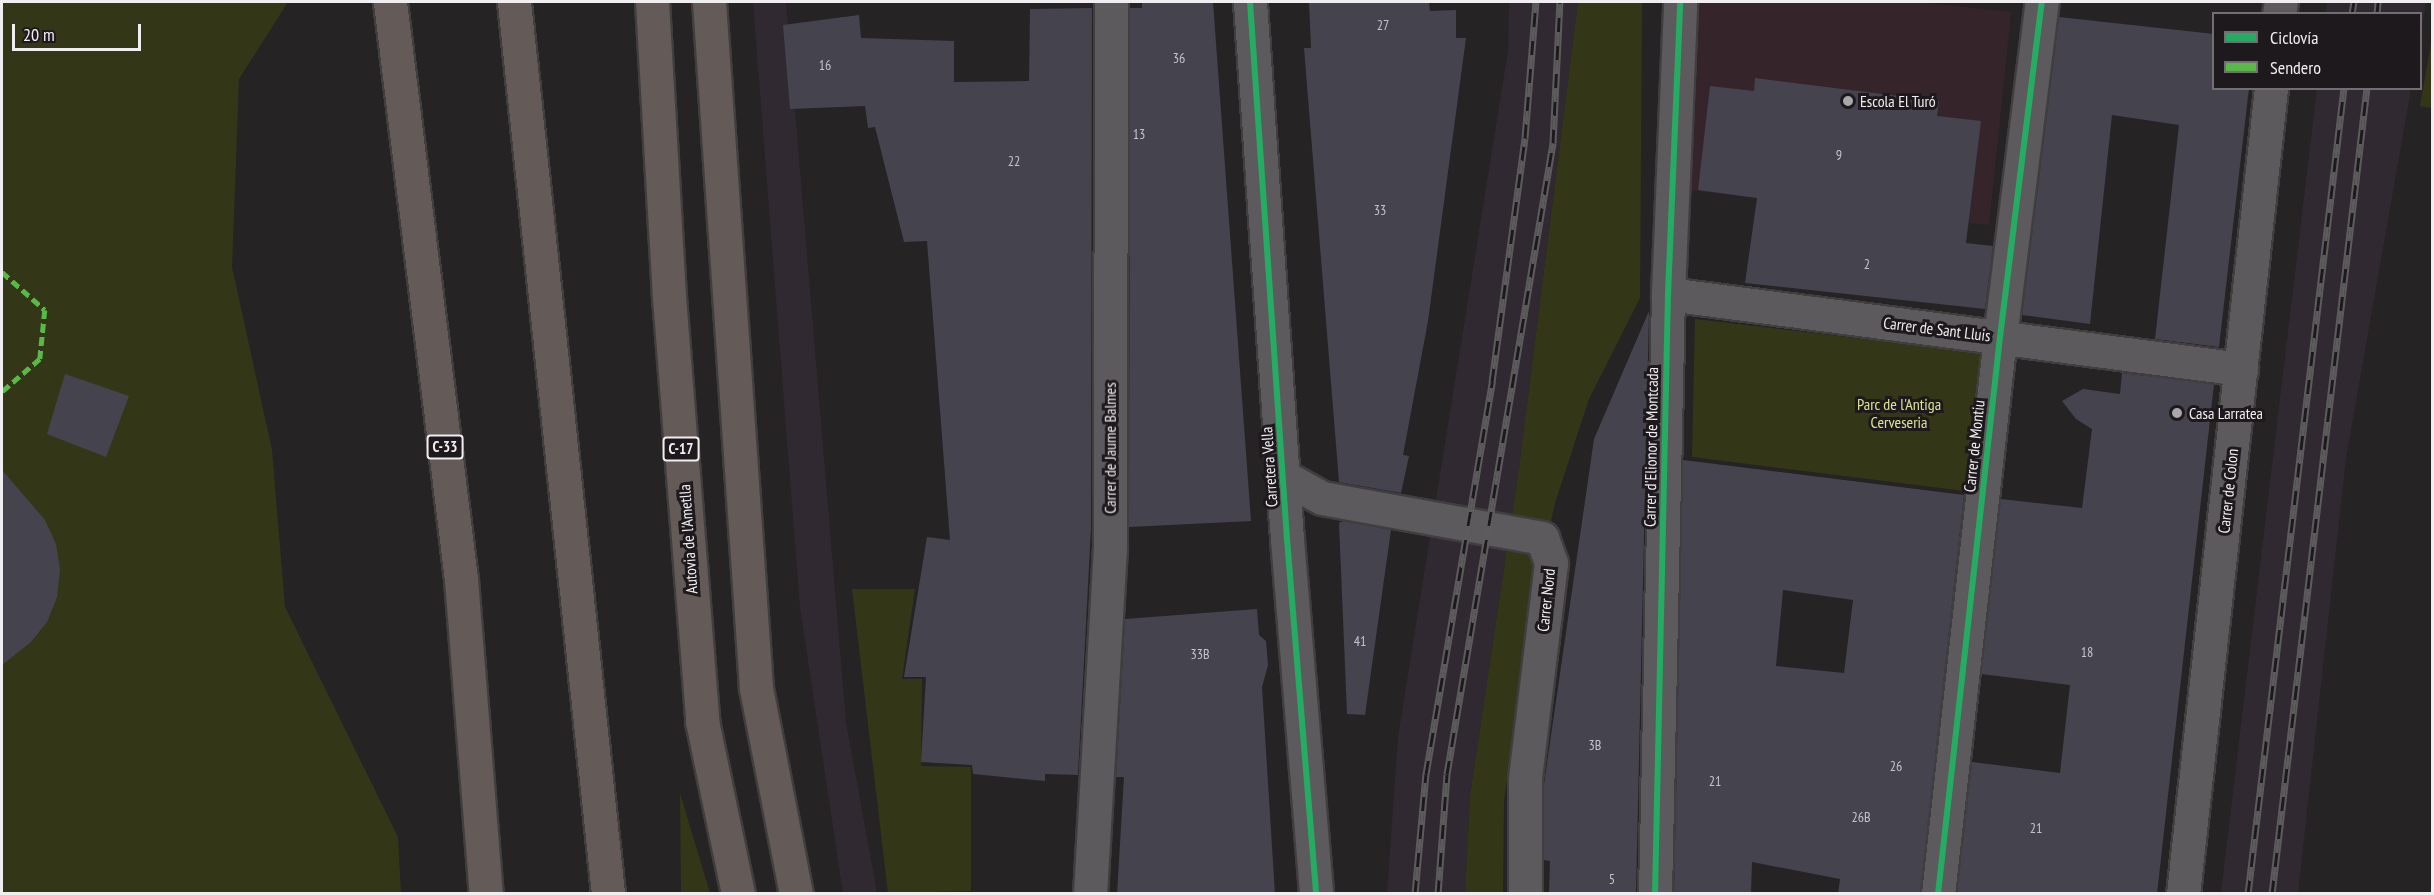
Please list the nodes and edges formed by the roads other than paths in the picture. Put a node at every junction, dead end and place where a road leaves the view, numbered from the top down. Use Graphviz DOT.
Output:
graph roads {
  1 [pos="390,2"];
  2 [pos="514,2"];
  3 [pos="652,2"];
  4 [pos="709,2"];
  5 [pos="1111,2"];
  6 [pos="1250,2"];
  7 [pos="1680,2"];
  8 [pos="2042,2"];
  9 [pos="2271,90"];
  10 [pos="1668,294"];
  11 [pos="2000,337"];
  12 [pos="2241,369"];
  13 [pos="1284,477"];
  14 [pos="486,894"];
  15 [pos="608,894"];
  16 [pos="738,894"];
  17 [pos="796,894"];
  18 [pos="1090,894"];
  19 [pos="1316,894"];
  20 [pos="1525,894"];
  21 [pos="1655,894"];
  22 [pos="1938,894"];
  23 [pos="2183,894"];
  1 -- 14 [label="highway, C-33"];
  2 -- 15 [label="highway"];
  3 -- 16 [label="highway, Autovia de l'Ametlla / C-17"];
  4 -- 17 [label="highway"];
  5 -- 18 [label="street, Carrer de Jaume Balmes"];
  6 -- 13 [label="street, Carretera Vella"];
  7 -- 10 [label="street, Carrer d'Elionor de Montcada"];
  8 -- 11 [label="street, Carrer de Montiu"];
  9 -- 12 [label="street, Carrer de Colon"];
  10 -- 11 [label="street, Carrer de Sant Lluis"];
  10 -- 21 [label="street, Carrer d'Elionor de Montcada"];
  11 -- 12 [label="street, Carrer de Sant Lluis"];
  11 -- 22 [label="street, Carrer de Montiu"];
  12 -- 23 [label="street, Carrer de Colon"];
  13 -- 19 [label="street, Carretera Vella"];
  13 -- 20 [label="street, Carrer Nord"];
}
